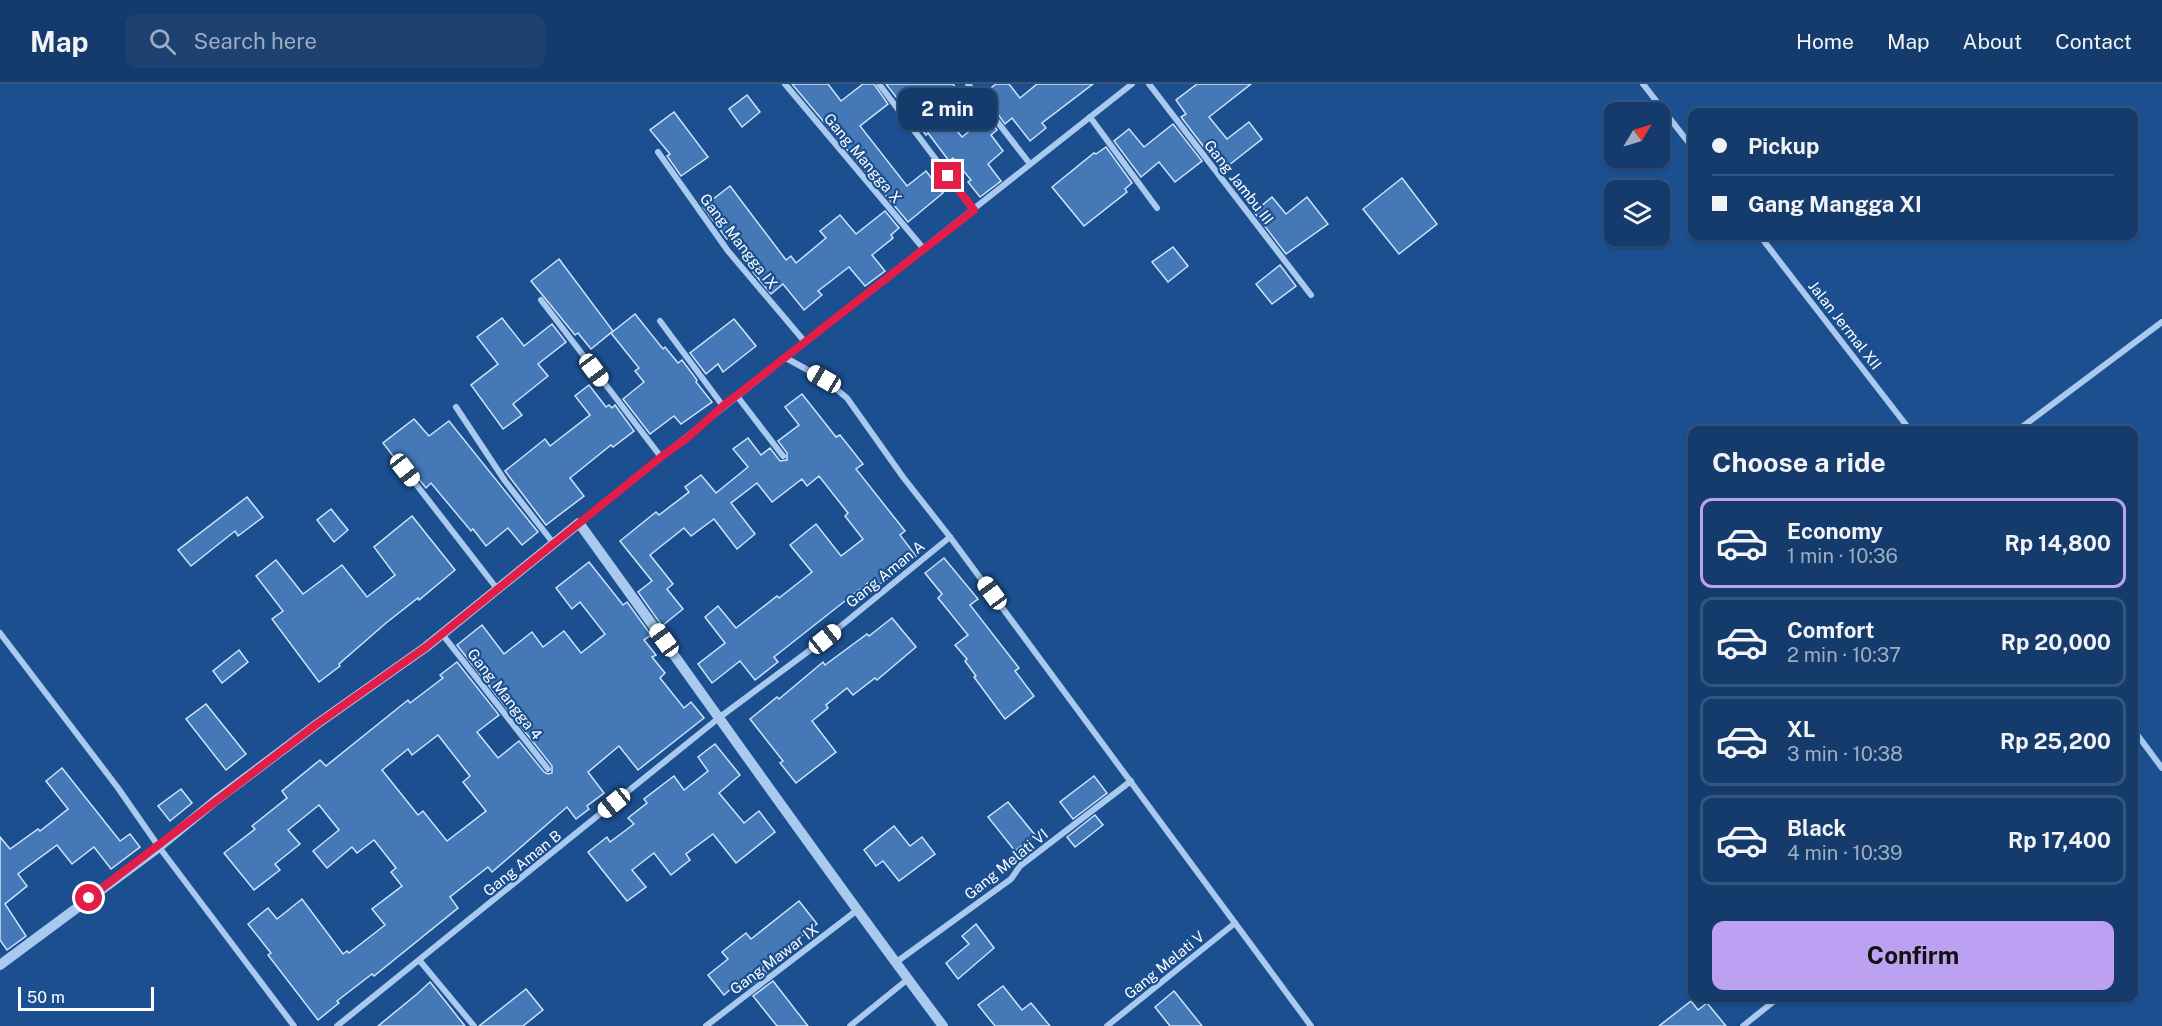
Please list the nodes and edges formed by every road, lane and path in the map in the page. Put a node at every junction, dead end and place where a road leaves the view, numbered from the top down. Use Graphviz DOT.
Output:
graph roads {
  1 [pos="785,84"];
  2 [pos="879,84"];
  3 [pos="968,84"];
  4 [pos="1132,84"];
  5 [pos="1149,84"];
  6 [pos="1643,84"];
  7 [pos="1090,117"];
  8 [pos="1688,142"];
  9 [pos="658,152"];
  10 [pos="1030,164"];
  11 [pos="1158,208"];
  12 [pos="974,210"];
  13 [pos="1763,240"];
  14 [pos="923,248"];
  15 [pos="1311,295"];
  16 [pos="541,300"];
  17 [pos="660,321"];
  18 [pos="2162,322"];
  19 [pos="805,342"];
  20 [pos="786,358"];
  21 [pos="737,396"];
  22 [pos="723,406"];
  23 [pos="456,407"];
  24 [pos="1907,426"];
  25 [pos="2023,426"];
  26 [pos="783,456"];
  27 [pos="661,457"];
  28 [pos="405,470"];
  29 [pos="579,524"];
  30 [pos="950,537"];
  31 [pos="554,544"];
  32 [pos="498,590"];
  33 [pos="0,633"];
  34 [pos="442,634"];
  35 [pos="720,717"];
  36 [pos="2138,736"];
  37 [pos="2162,768"];
  38 [pos="548,769"];
  39 [pos="1131,782"];
  40 [pos="159,847"];
  41 [pos="856,911"];
  42 [pos="1235,923"];
  43 [pos="420,961"];
  44 [pos="895,963"];
  45 [pos="0,965"];
  46 [pos="908,979"];
  47 [pos="1773,1002"];
  48 [pos="294,1026"];
  49 [pos="337,1026"];
  50 [pos="474,1026"];
  51 [pos="706,1026"];
  52 [pos="850,1026"];
  53 [pos="943,1026"];
  54 [pos="1107,1026"];
  55 [pos="1311,1026"];
  56 [pos="1743,1026"];
  1 -- 14 [label="street, Gang Mangga X"];
  2 -- 12 [label="street"];
  3 -- 10 [label="street"];
  4 -- 7 [label="street"];
  5 -- 15 [label="street, Gang Jambu III"];
  6 -- 8 [label="street"];
  7 -- 10 [label="street"];
  7 -- 11 [label="street"];
  9 -- 19 [label="street, Gang Mangga IX"];
  10 -- 12 [label="street"];
  12 -- 14 [label="street"];
  13 -- 24 [label="street, Jalan Jermal XII"];
  14 -- 19 [label="street"];
  16 -- 27 [label="street"];
  17 -- 22 [label="street"];
  18 -- 25 [label="street"];
  19 -- 20 [label="street"];
  20 -- 21 [label="street"];
  20 -- 30 [label="street"];
  21 -- 22 [label="street"];
  21 -- 26 [label="street"];
  22 -- 27 [label="street"];
  23 -- 31 [label="street"];
  27 -- 29 [label="street"];
  28 -- 32 [label="street"];
  29 -- 31 [label="street"];
  29 -- 35 [label="street"];
  30 -- 35 [label="street, Gang Aman A"];
  30 -- 39 [label="street"];
  31 -- 32 [label="street"];
  32 -- 34 [label="street"];
  33 -- 40 [label="street"];
  34 -- 38 [label="street, Gang Mangga 4"];
  34 -- 40 [label="street"];
  35 -- 41 [label="street"];
  35 -- 43 [label="street, Gang Aman B"];
  36 -- 37 [label="street"];
  39 -- 42 [label="street"];
  39 -- 44 [label="street, Gang Melati VI"];
  40 -- 45 [label="street"];
  40 -- 48 [label="street"];
  41 -- 44 [label="street"];
  41 -- 51 [label="street, Gang Mawar IX"];
  42 -- 54 [label="street, Gang Melati V"];
  42 -- 55 [label="street"];
  43 -- 49 [label="street, Gang Aman B"];
  43 -- 50 [label="street"];
  44 -- 46 [label="street"];
  46 -- 52 [label="street"];
  46 -- 53 [label="street"];
  47 -- 56 [label="street"];
}
